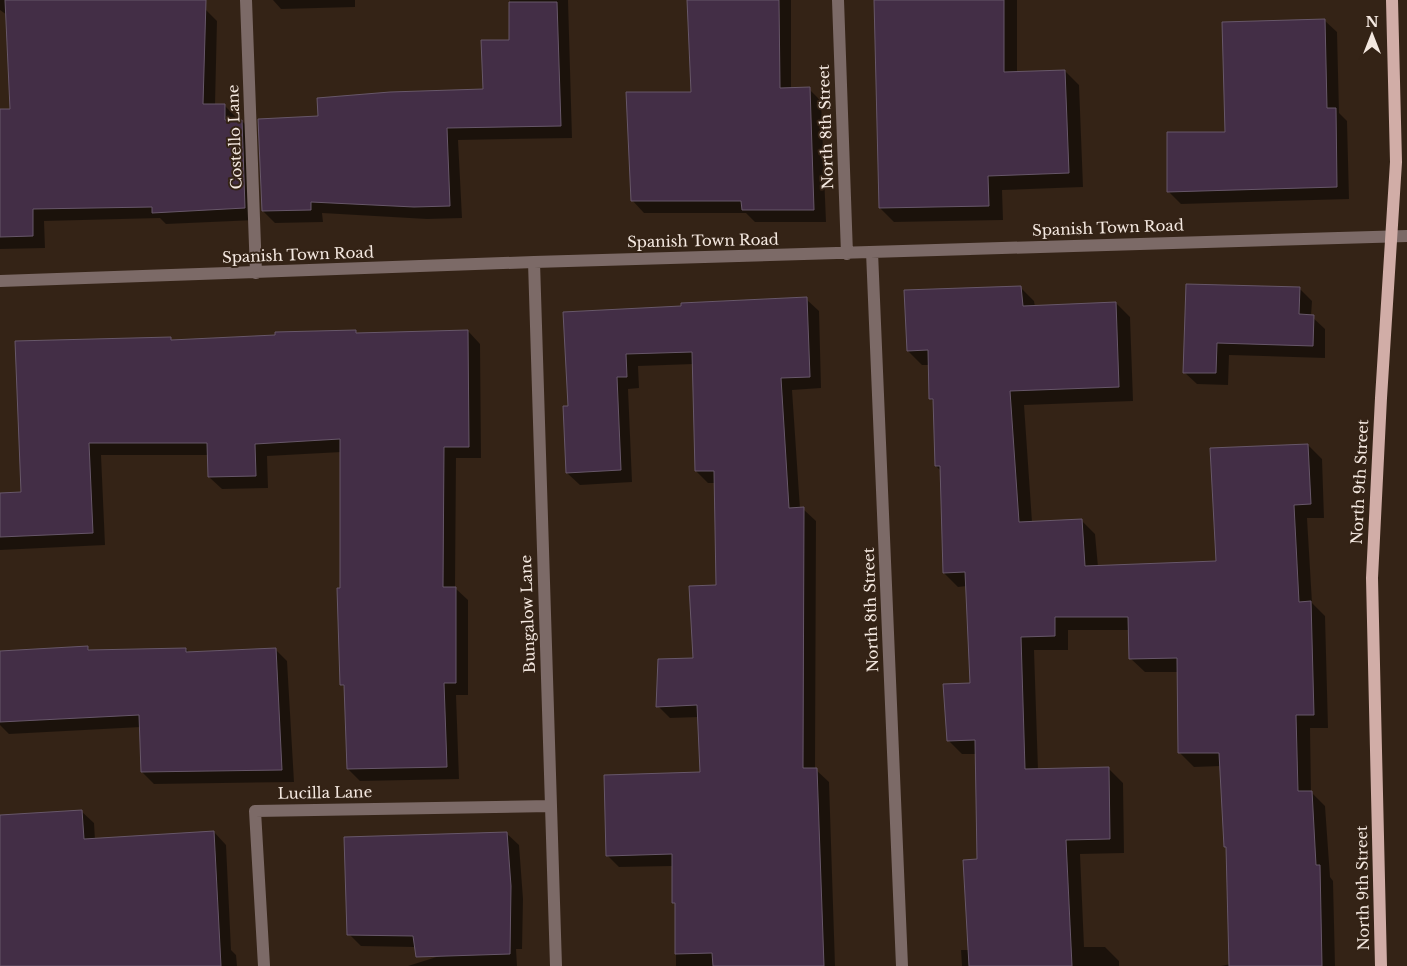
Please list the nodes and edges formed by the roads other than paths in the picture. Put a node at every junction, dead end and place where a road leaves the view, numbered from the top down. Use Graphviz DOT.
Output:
graph roads {
  1 [pos="246,0"];
  2 [pos="838,0"];
  3 [pos="1392,0"];
  4 [pos="1391,236"];
  5 [pos="1407,236"];
  6 [pos="872,252"];
  7 [pos="847,254"];
  8 [pos="534,262"];
  9 [pos="256,273"];
  10 [pos="0,281"];
  11 [pos="551,806"];
  12 [pos="264,966"];
  13 [pos="556,966"];
  14 [pos="902,966"];
  15 [pos="1381,966"];
  1 -- 9 [label="street, Costello Lane"];
  2 -- 7 [label="street, North 8th Street"];
  3 -- 4 [label="main road, North 9th Street"];
  4 -- 5 [label="street, Spanish Town Road"];
  4 -- 6 [label="street, Spanish Town Road"];
  4 -- 15 [label="main road, North 9th Street"];
  6 -- 7 [label="street, Spanish Town Road"];
  6 -- 14 [label="street, North 8th Street"];
  7 -- 8 [label="street, Spanish Town Road"];
  8 -- 9 [label="street, Spanish Town Road"];
  8 -- 11 [label="street, Bungalow Lane"];
  9 -- 10 [label="street, Spanish Town Road"];
  11 -- 12 [label="street, Lucilla Lane"];
  11 -- 13 [label="street, Bungalow Lane"];
}
